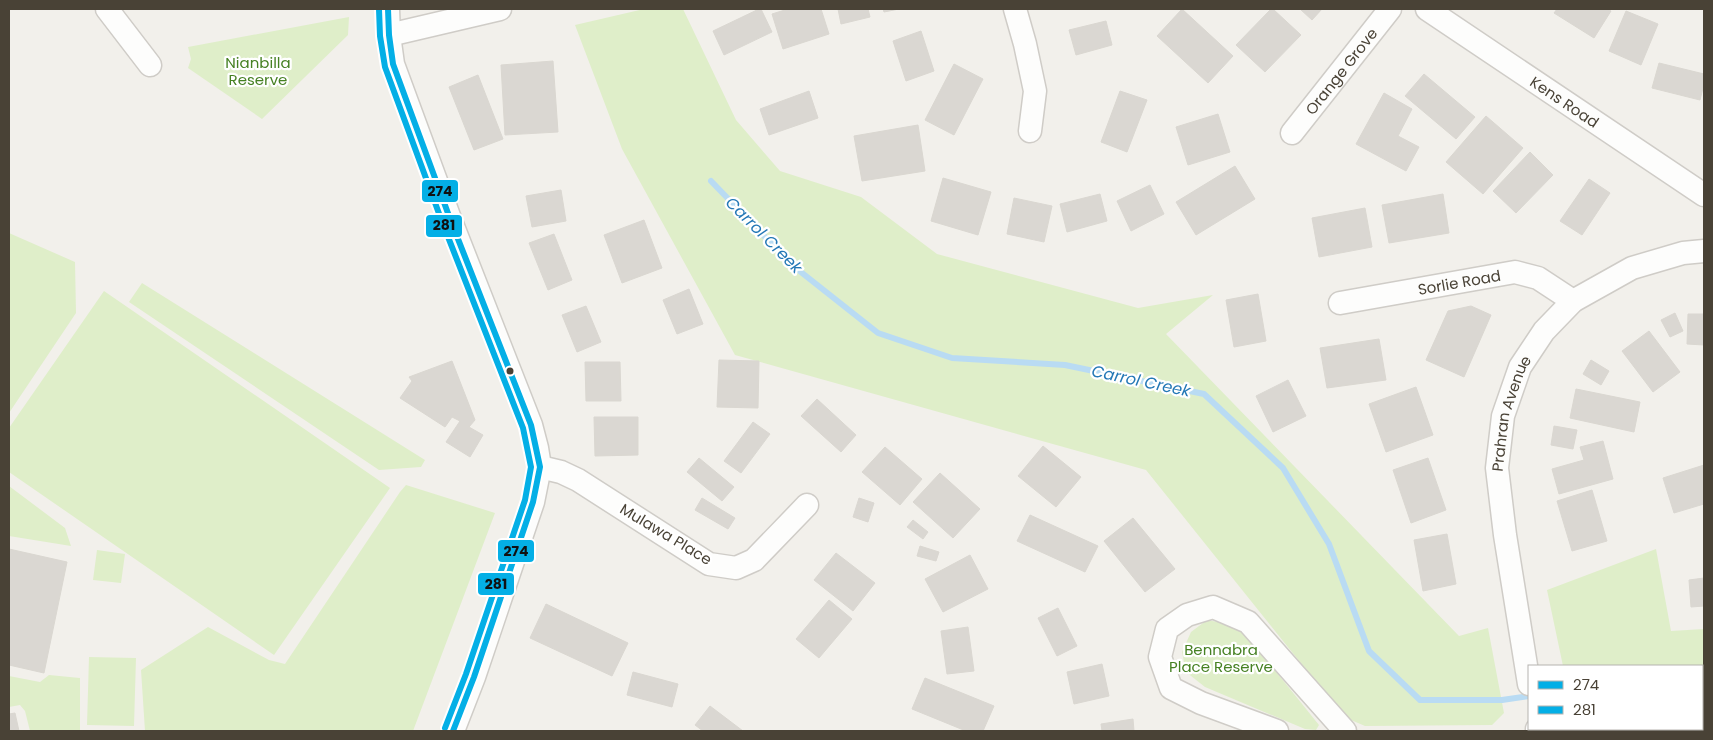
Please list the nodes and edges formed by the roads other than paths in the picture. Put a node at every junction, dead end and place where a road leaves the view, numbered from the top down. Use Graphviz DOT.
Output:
graph roads {
  1 [pos="107,9"];
  2 [pos="388,9"];
  3 [pos="500,9"];
  4 [pos="1016,9"];
  5 [pos="1390,9"];
  6 [pos="1427,9"];
  7 [pos="389,35"];
  8 [pos="150,64"];
  9 [pos="1030,130"];
  10 [pos="1292,133"];
  11 [pos="1704,195"];
  12 [pos="1704,251"];
  13 [pos="1573,301"];
  14 [pos="1340,303"];
  15 [pos="540,467"];
  16 [pos="806,505"];
  17 [pos="1528,678"];
  18 [pos="453,731"];
  19 [pos="1277,731"];
  20 [pos="1345,731"];
  1 -- 8 [label="street"];
  2 -- 7 [label="street"];
  3 -- 7 [label="street"];
  4 -- 9 [label="street"];
  5 -- 10 [label="street, Orange Grove"];
  6 -- 11 [label="street, Kens Road"];
  7 -- 15 [label="street"];
  12 -- 13 [label="street, Prahran Avenue"];
  13 -- 14 [label="street, Sorlie Road"];
  13 -- 17 [label="street, Prahran Avenue"];
  15 -- 16 [label="street, Mulawa Place"];
  15 -- 18 [label="street"];
  19 -- 20 [label="street"];
}
